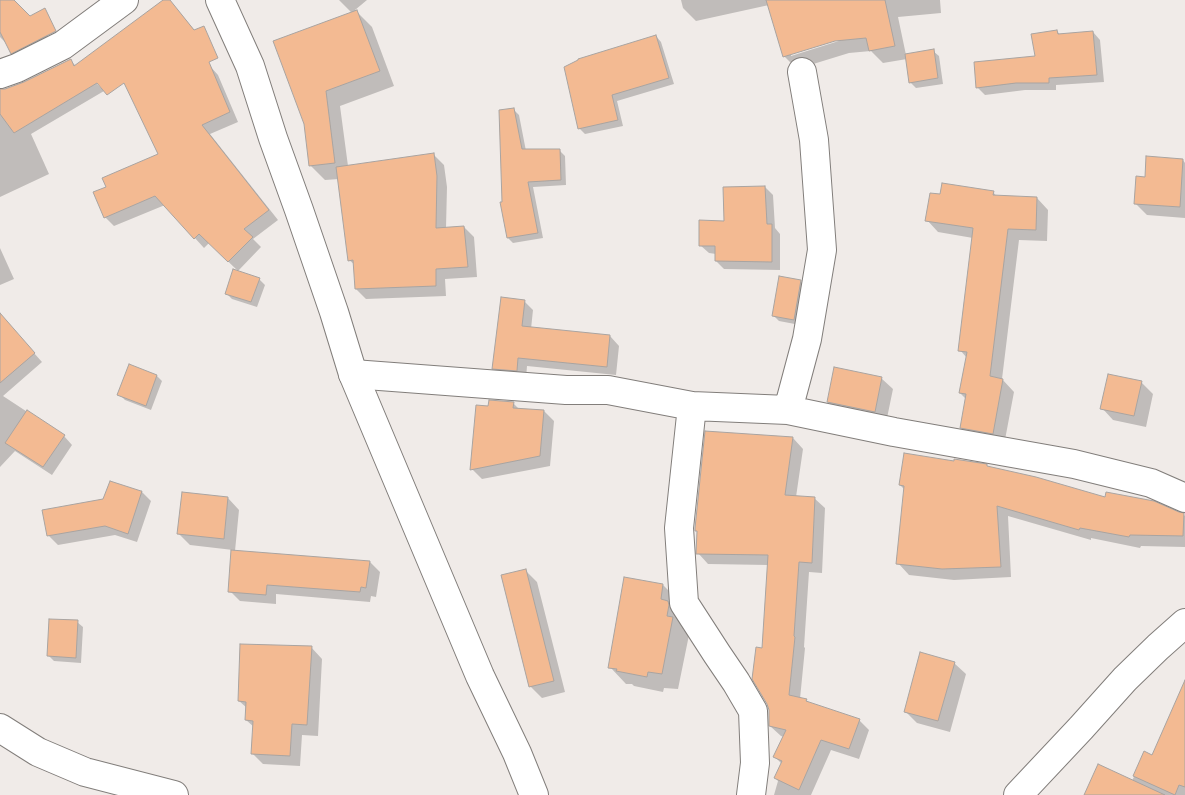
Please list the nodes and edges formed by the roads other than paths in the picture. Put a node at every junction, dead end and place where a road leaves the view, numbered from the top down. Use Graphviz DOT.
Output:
graph roads {
  1 [pos="124,0"];
  2 [pos="220,0"];
  3 [pos="802,72"];
  4 [pos="0,74"];
  5 [pos="353,374"];
  6 [pos="692,406"];
  7 [pos="788,410"];
  8 [pos="1185,498"];
  9 [pos="1185,623"];
  10 [pos="0,728"];
  11 [pos="174,795"];
  12 [pos="534,795"];
  13 [pos="751,795"];
  14 [pos="1018,795"];
  1 -- 4 [label="street"];
  2 -- 5 [label="street"];
  3 -- 7 [label="street"];
  5 -- 6 [label="street"];
  5 -- 12 [label="street"];
  6 -- 7 [label="street"];
  6 -- 13 [label="street"];
  7 -- 8 [label="street"];
  9 -- 14 [label="street"];
  10 -- 11 [label="street"];
}
